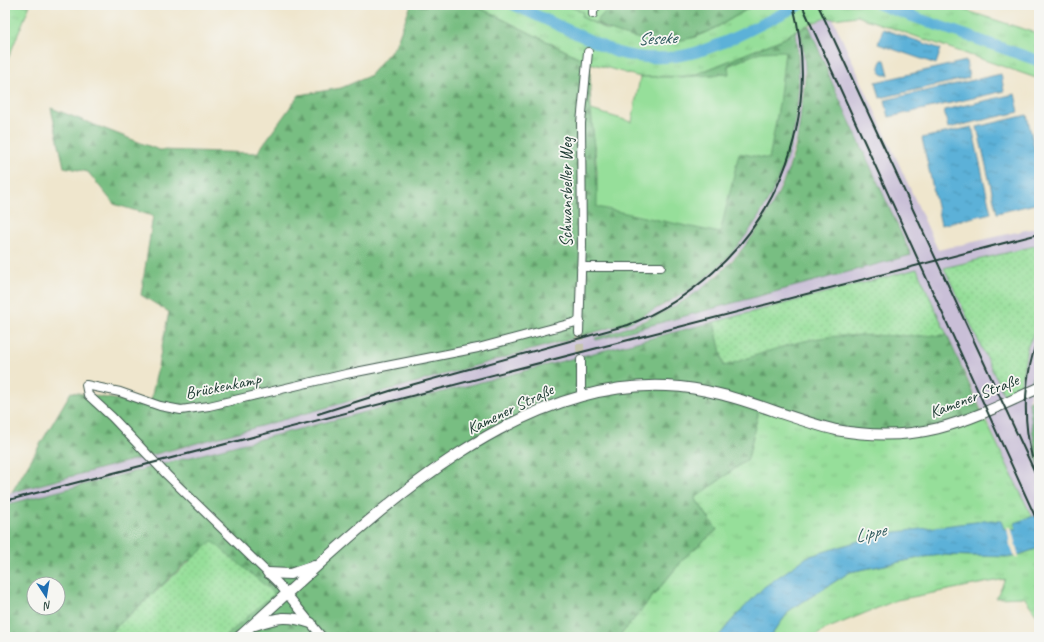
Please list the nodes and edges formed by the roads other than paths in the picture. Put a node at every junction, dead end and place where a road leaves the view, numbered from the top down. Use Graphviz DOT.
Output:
graph roads {
  1 [pos="597,5"];
  2 [pos="593,14"];
  3 [pos="588,52"];
  4 [pos="581,267"];
  5 [pos="661,267"];
  6 [pos="580,321"];
  7 [pos="579,332"];
  8 [pos="581,360"];
  9 [pos="1039,388"];
  10 [pos="581,395"];
  11 [pos="321,563"];
  12 [pos="268,573"];
  13 [pos="287,594"];
  14 [pos="311,622"];
  15 [pos="250,628"];
  16 [pos="239,637"];
  17 [pos="322,637"];
  1 -- 2 [label="street"];
  3 -- 4 [label="street, Schwansbeller Weg"];
  4 -- 5 [label="street"];
  4 -- 6 [label="street, Schwansbeller Weg"];
  6 -- 7 [label="street, Schwansbeller Weg"];
  6 -- 12 [label="street, Brückenkamp"];
  8 -- 10 [label="street"];
  9 -- 10 [label="main road, Kamener Straße"];
  10 -- 11 [label="main road, Kamener Straße"];
  11 -- 12 [label="main road"];
  11 -- 13 [label="main road, Kamener Straße"];
  12 -- 13 [label="street, Brückenkamp"];
  13 -- 14 [label="street, Brückenkamp"];
  13 -- 15 [label="main road, Kamener Straße"];
  14 -- 15 [label="main road"];
  14 -- 17 [label="street, Brückenkamp"];
  15 -- 16 [label="main road, Kamener Straße"];
}
